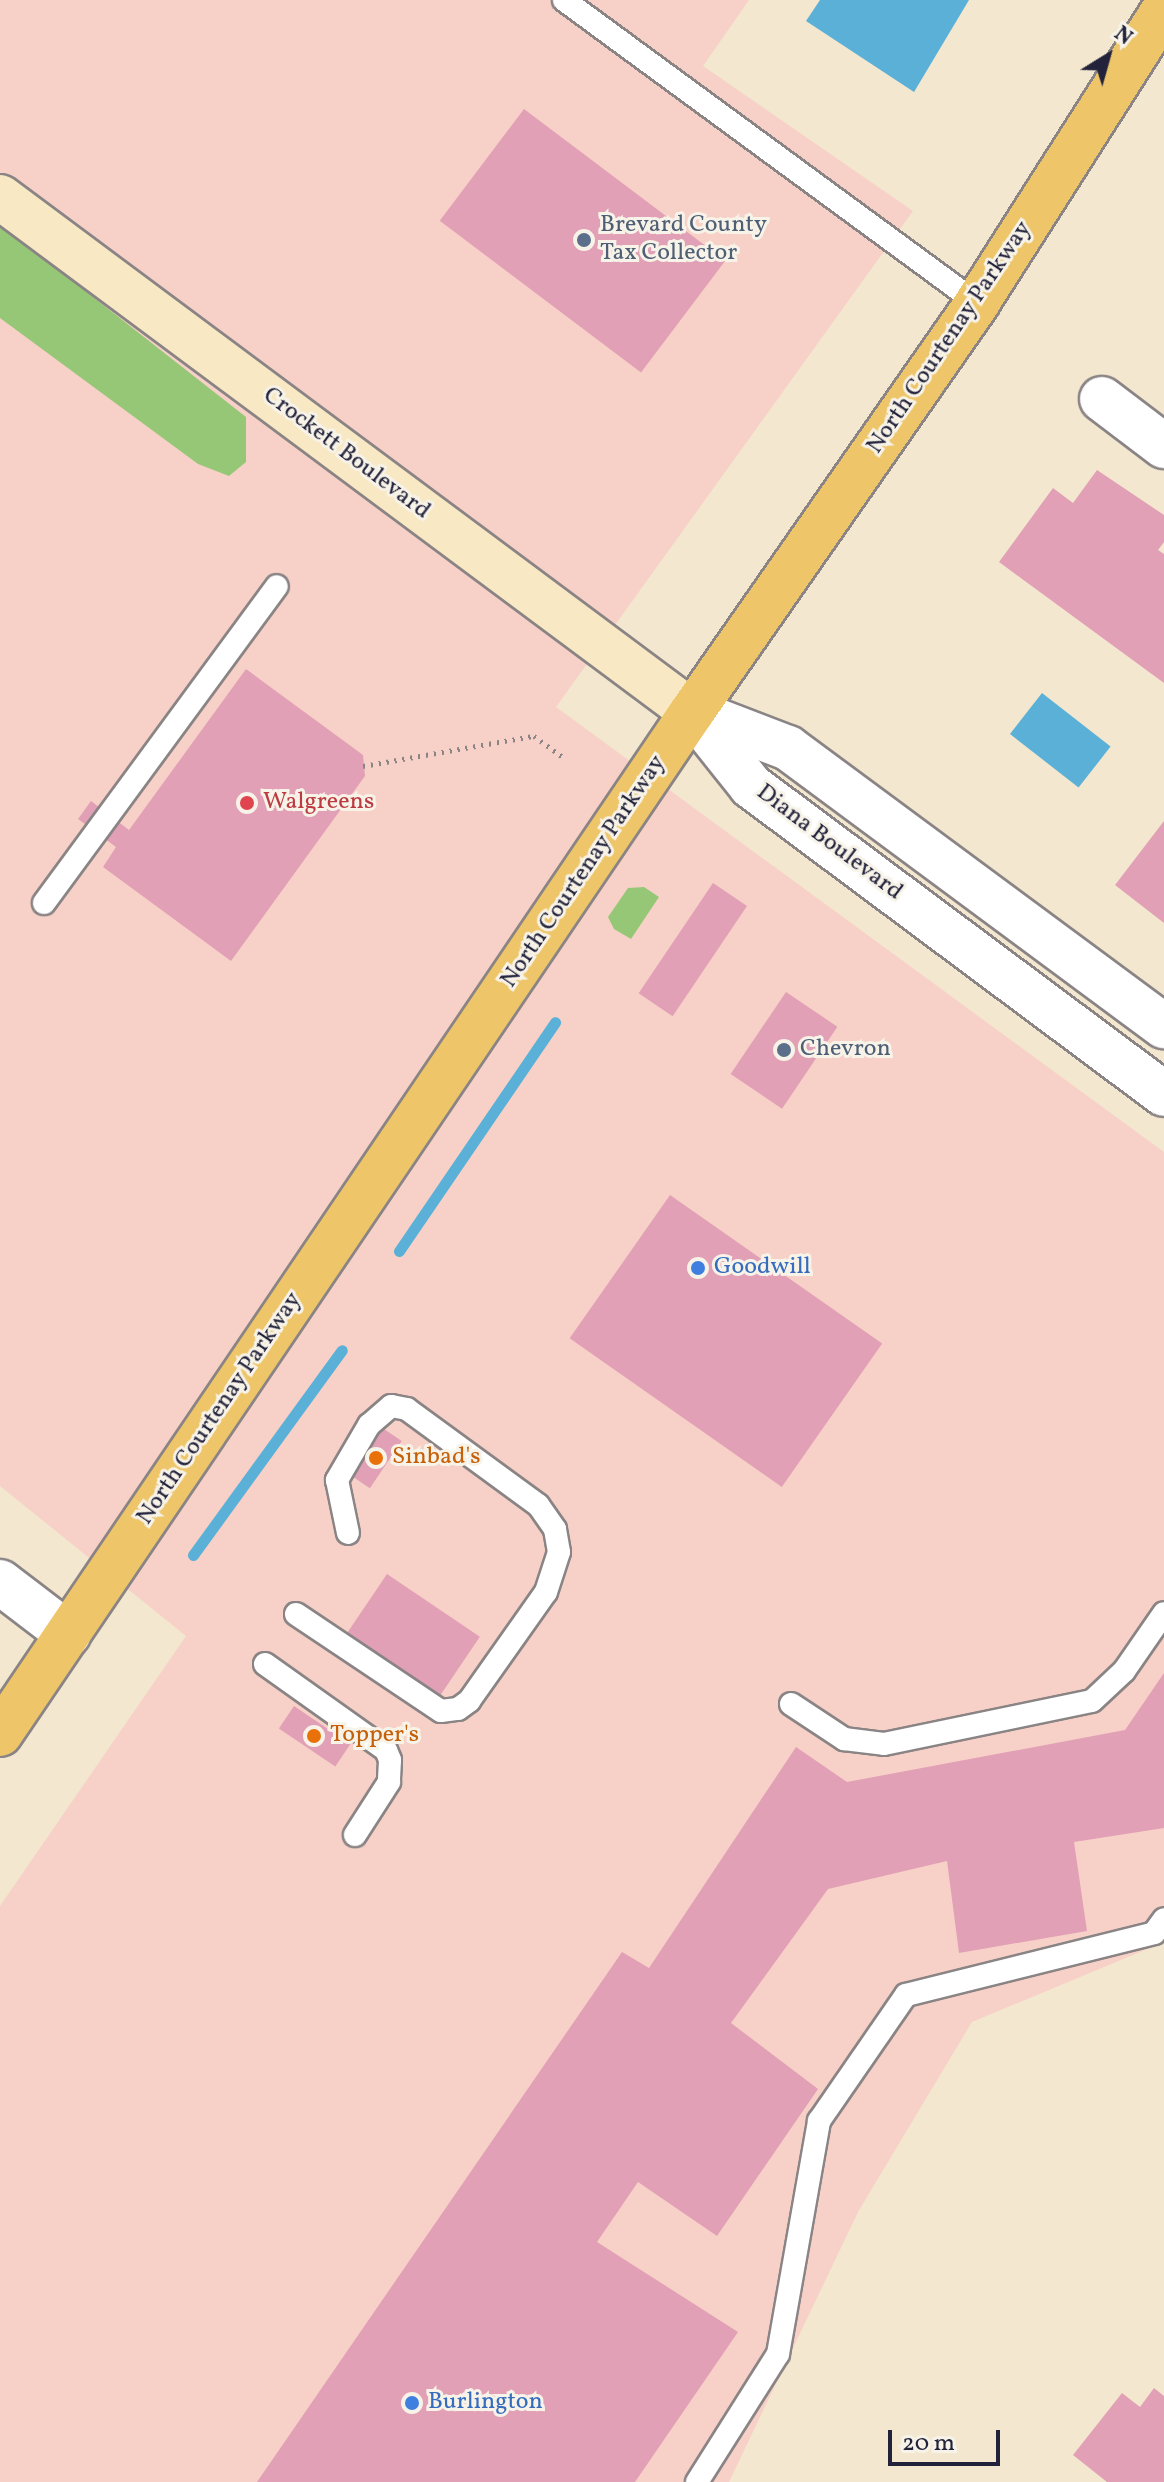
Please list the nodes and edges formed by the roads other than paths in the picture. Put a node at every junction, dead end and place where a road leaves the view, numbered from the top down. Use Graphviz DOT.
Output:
graph roads {
  1 [pos="564,0"];
  2 [pos="1164,9"];
  3 [pos="0,197"];
  4 [pos="977,303"];
  5 [pos="1102,399"];
  6 [pos="1164,446"];
  7 [pos="277,586"];
  8 [pos="692,712"];
  9 [pos="993,899"];
  10 [pos="44,903"];
  11 [pos="961,943"];
  12 [pos="1164,1026"];
  13 [pos="1164,1094"];
  14 [pos="348,1533"];
  15 [pos="0,1582"];
  16 [pos="1164,1613"];
  17 [pos="296,1614"];
  18 [pos="68,1634"];
  19 [pos="265,1664"];
  20 [pos="791,1704"];
  21 [pos="0,1734"];
  22 [pos="355,1835"];
  23 [pos="1164,1919"];
  24 [pos="697,2482"];
  1 -- 4 [label="lane"];
  2 -- 4 [label="main road, North Courtenay Parkway"];
  3 -- 8 [label="street, Crockett Boulevard"];
  4 -- 8 [label="main road, North Courtenay Parkway"];
  5 -- 6 [label="street"];
  7 -- 10 [label="lane"];
  8 -- 9 [label="street"];
  8 -- 11 [label="street, Diana Boulevard"];
  8 -- 18 [label="main road, North Courtenay Parkway"];
  9 -- 11 [label="street"];
  9 -- 12 [label="street"];
  11 -- 13 [label="street, Diana Boulevard"];
  14 -- 17 [label="lane"];
  15 -- 18 [label="street"];
  16 -- 20 [label="lane"];
  18 -- 21 [label="main road, North Courtenay Parkway"];
  19 -- 22 [label="lane"];
  23 -- 24 [label="lane"];
}
